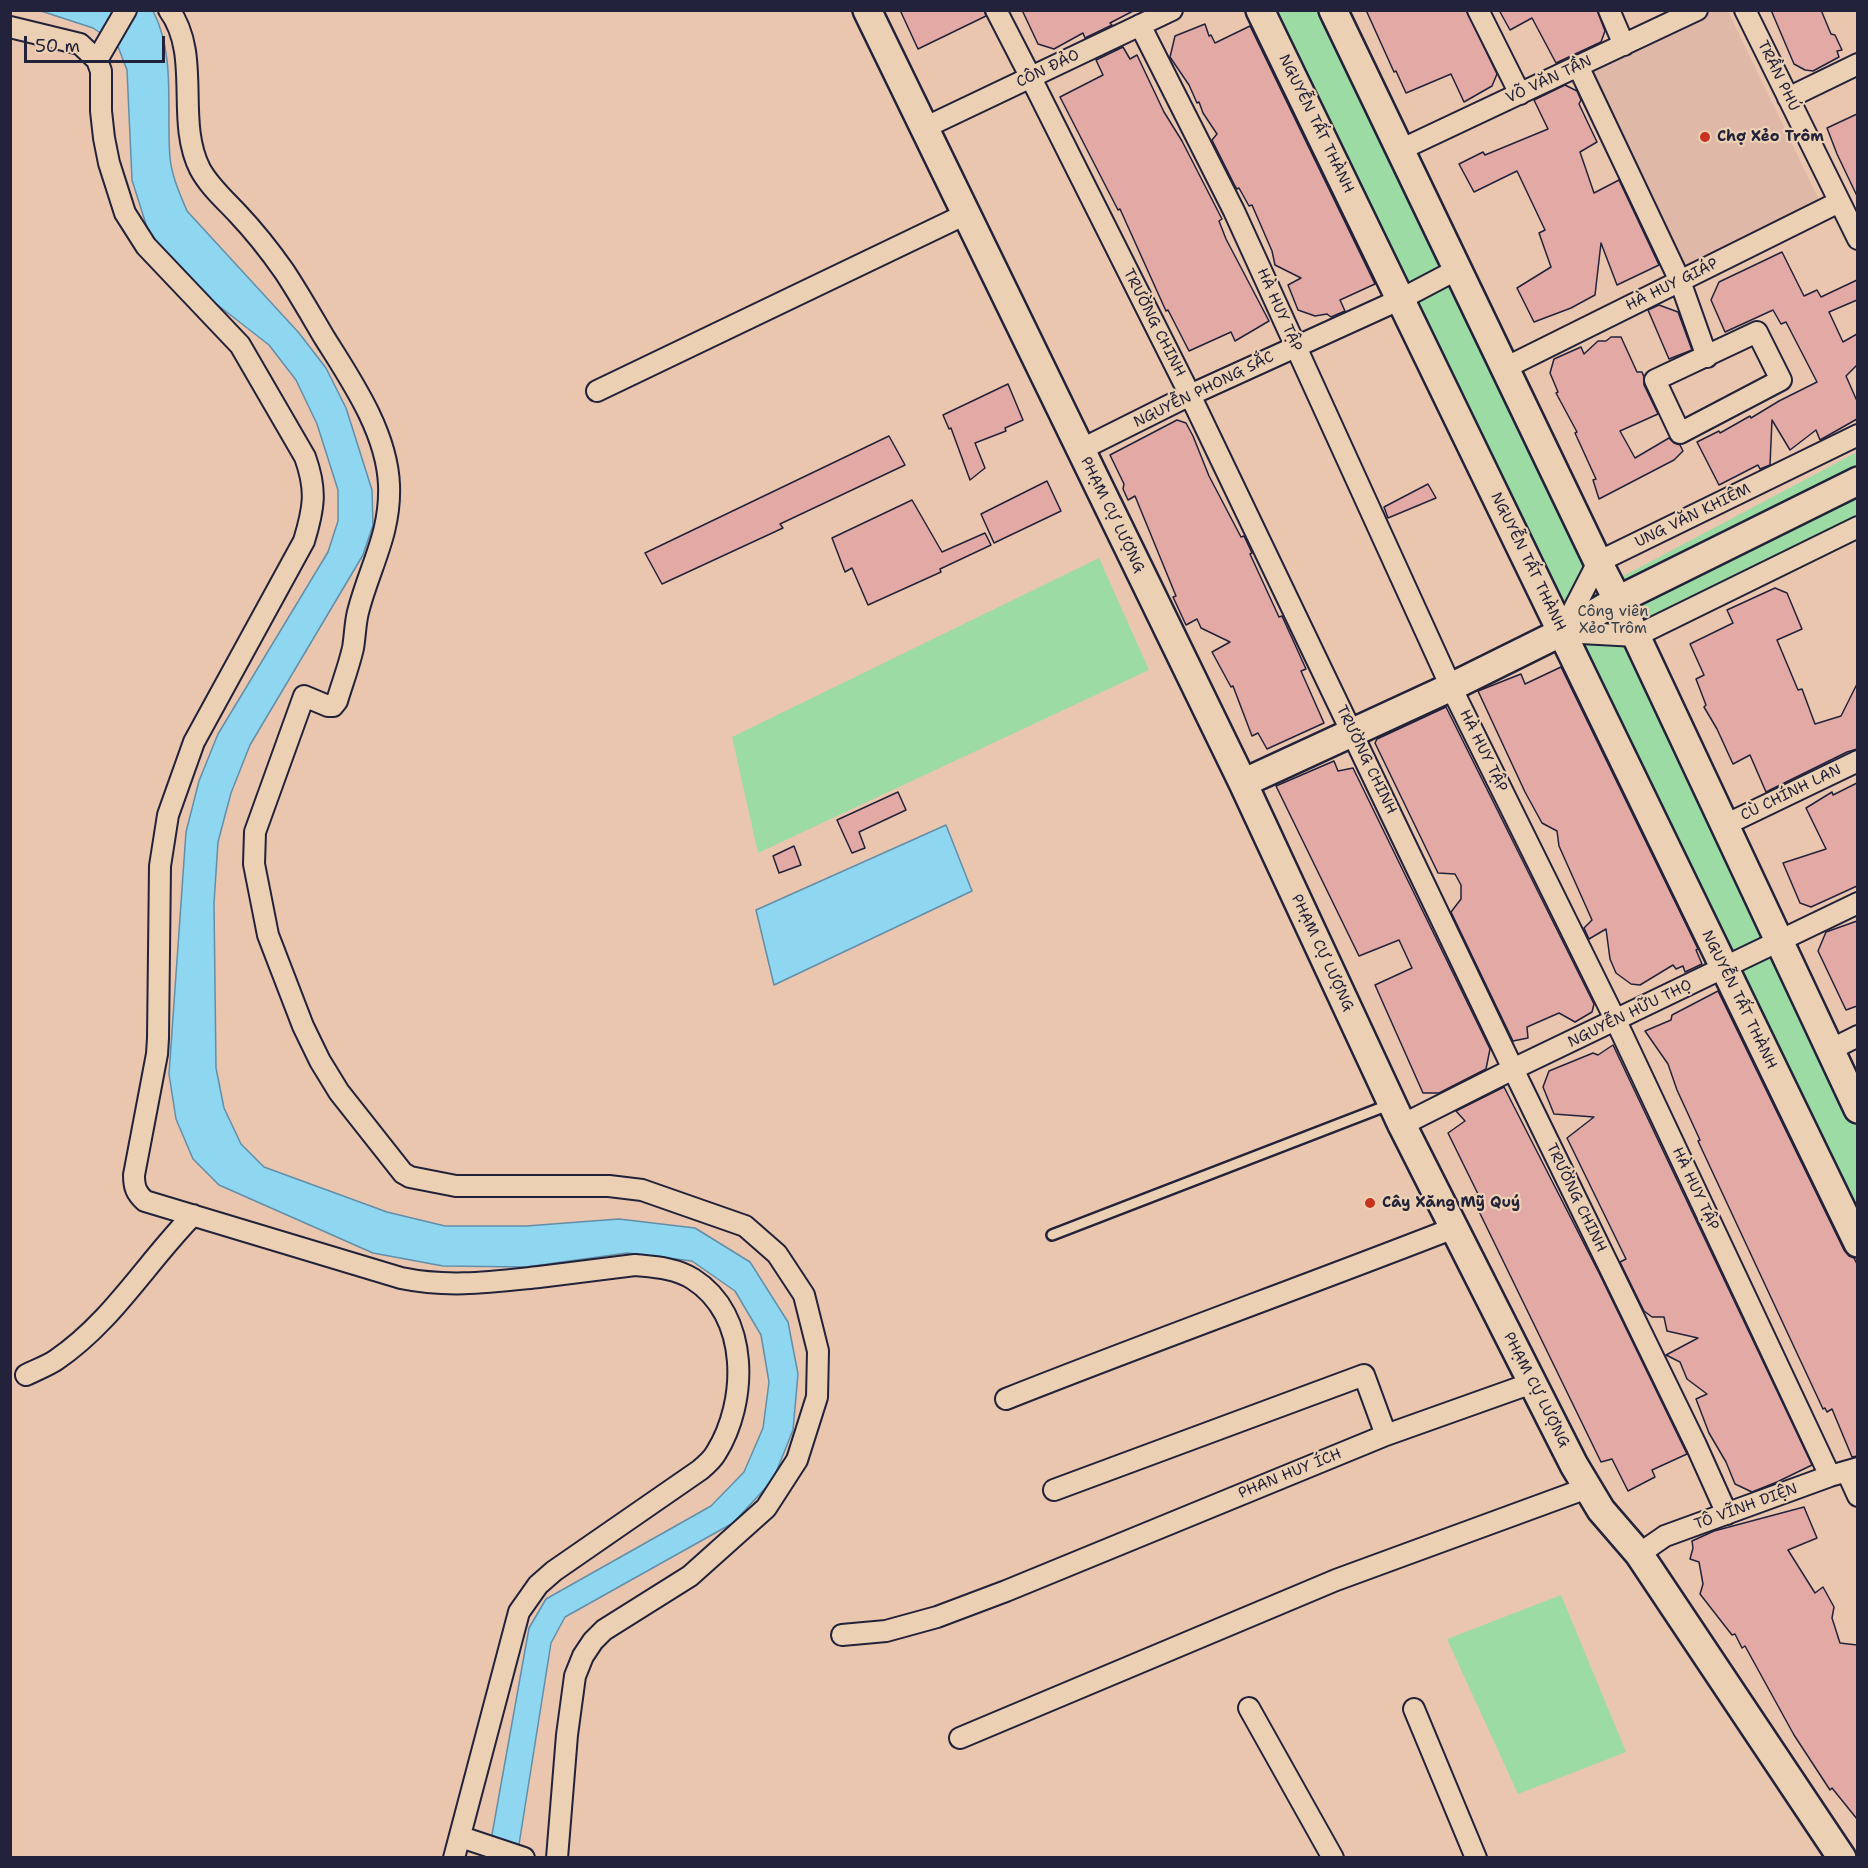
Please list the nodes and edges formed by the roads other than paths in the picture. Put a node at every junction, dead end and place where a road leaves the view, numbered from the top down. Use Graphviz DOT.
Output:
graph roads {
  1 [pos="126,10"];
  2 [pos="170,10"];
  3 [pos="867,10"];
  4 [pos="996,10"];
  5 [pos="1172,10"];
  6 [pos="1260,10"];
  7 [pos="1333,10"];
  8 [pos="1478,10"];
  9 [pos="1609,10"];
  10 [pos="1698,10"];
  11 [pos="1745,10"];
  12 [pos="1140,25"];
  13 [pos="10,27"];
  14 [pos="1624,45"];
  15 [pos="97,60"];
  16 [pos="1857,64"];
  17 [pos="1578,66"];
  18 [pos="1031,78"];
  19 [pos="1520,94"];
  20 [pos="1788,98"];
  21 [pos="924,128"];
  22 [pos="1400,150"];
  23 [pos="1839,202"];
  24 [pos="966,214"];
  25 [pos="1857,239"];
  26 [pos="1458,269"];
  27 [pos="1680,281"];
  28 [pos="1401,299"];
  29 [pos="1295,346"];
  30 [pos="1707,357"];
  31 [pos="1505,368"];
  32 [pos="597,391"];
  33 [pos="1190,395"];
  34 [pos="1857,435"];
  35 [pos="1080,450"];
  36 [pos="1857,481"];
  37 [pos="1857,527"];
  38 [pos="1598,562"];
  39 [pos="1618,600"];
  40 [pos="1562,632"];
  41 [pos="1636,636"];
  42 [pos="1451,687"];
  43 [pos="1353,732"];
  44 [pos="1857,761"];
  45 [pos="1243,783"];
  46 [pos="1725,825"];
  47 [pos="1857,903"];
  48 [pos="1780,941"];
  49 [pos="1723,969"];
  50 [pos="1616,1021"];
  51 [pos="1857,1036"];
  52 [pos="1830,1050"];
  53 [pos="1513,1069"];
  54 [pos="1857,1109"];
  55 [pos="1397,1114"];
  56 [pos="194,1215"];
  57 [pos="1454,1228"];
  58 [pos="1052,1234"];
  59 [pos="1857,1243"];
  60 [pos="26,1375"];
  61 [pos="1532,1383"];
  62 [pos="1006,1399"];
  63 [pos="1386,1435"];
  64 [pos="1845,1472"];
  65 [pos="1587,1488"];
  66 [pos="1054,1490"];
  67 [pos="1857,1496"];
  68 [pos="1727,1514"];
  69 [pos="1639,1554"];
  70 [pos="842,1635"];
  71 [pos="1249,1708"];
  72 [pos="1414,1709"];
  73 [pos="960,1738"];
  74 [pos="470,1840"];
  75 [pos="454,1857"];
  76 [pos="524,1857"];
  77 [pos="557,1857"];
  78 [pos="1333,1857"];
  79 [pos="1476,1857"];
  80 [pos="1842,1857"];
  1 -- 15 [label="street"];
  2 -- 77 [label="street"];
  3 -- 21 [label="street, PHẠM CỰ LƯỢNG"];
  4 -- 18 [label="street, TRƯỜNG CHINH"];
  5 -- 12 [label="street, CÔN ĐẢO"];
  6 -- 28 [label="street, NGUYỄN TẤT THÀNH"];
  7 -- 22 [label="street"];
  8 -- 19 [label="street"];
  9 -- 14 [label="street"];
  10 -- 14 [label="street, VÕ VĂN TẦN"];
  11 -- 20 [label="street, TRẦN PHÚ"];
  12 -- 18 [label="street, CÔN ĐẢO"];
  12 -- 29 [label="street, HÀ HUY TẬP"];
  13 -- 15 [label="street"];
  14 -- 17 [label="street, VÕ VĂN TẦN"];
  15 -- 56 [label="street"];
  16 -- 20 [label="street"];
  17 -- 19 [label="street, VÕ VĂN TẦN"];
  17 -- 27 [label="street"];
  18 -- 21 [label="street, CÔN ĐẢO"];
  18 -- 33 [label="street, TRƯỜNG CHINH"];
  19 -- 22 [label="street, VÕ VĂN TẦN"];
  20 -- 23 [label="street, TRẦN PHÚ"];
  21 -- 24 [label="street, PHẠM CỰ LƯỢNG"];
  22 -- 26 [label="street"];
  23 -- 25 [label="street, TRẦN PHÚ"];
  23 -- 27 [label="street, HÀ HUY GIÁP"];
  24 -- 32 [label="street"];
  24 -- 35 [label="street, PHẠM CỰ LƯỢNG"];
  26 -- 28 [label="street, NGUYỄN PHONG SẮC"];
  26 -- 31 [label="street"];
  27 -- 30 [label="street"];
  27 -- 31 [label="street, HÀ HUY GIÁP"];
  28 -- 29 [label="street, NGUYỄN PHONG SẮC"];
  28 -- 40 [label="street, NGUYỄN TẤT THÀNH"];
  29 -- 33 [label="street, NGUYỄN PHONG SẮC"];
  29 -- 42 [label="street, HÀ HUY TẬP"];
  30 -- 30 [label="street"];
  31 -- 38 [label="street"];
  33 -- 35 [label="street, NGUYỄN PHONG SẮC"];
  33 -- 43 [label="street, TRƯỜNG CHINH"];
  34 -- 38 [label="street, UNG VĂN KHIÊM"];
  35 -- 45 [label="street, PHẠM CỰ LƯỢNG"];
  36 -- 39 [label="street"];
  37 -- 41 [label="street"];
  38 -- 39 [label="street"];
  38 -- 40 [label="street"];
  39 -- 40 [label="street"];
  39 -- 41 [label="street"];
  40 -- 41 [label="street"];
  40 -- 42 [label="street"];
  40 -- 49 [label="street, NGUYỄN TẤT THÀNH"];
  41 -- 46 [label="street"];
  42 -- 43 [label="street"];
  42 -- 50 [label="street, HÀ HUY TẬP"];
  43 -- 45 [label="street"];
  43 -- 53 [label="street, TRƯỜNG CHINH"];
  44 -- 46 [label="street, CÙ CHÍNH LAN"];
  45 -- 55 [label="street, PHẠM CỰ LƯỢNG"];
  46 -- 48 [label="street"];
  47 -- 48 [label="street, NGUYỄN HỮU THỌ"];
  48 -- 49 [label="street, NGUYỄN HỮU THỌ"];
  48 -- 52 [label="street"];
  49 -- 50 [label="street, NGUYỄN HỮU THỌ"];
  49 -- 59 [label="street, NGUYỄN TẤT THÀNH"];
  50 -- 53 [label="street, NGUYỄN HỮU THỌ"];
  50 -- 64 [label="street, HÀ HUY TẬP"];
  51 -- 52 [label="street"];
  52 -- 54 [label="street"];
  53 -- 55 [label="street, NGUYỄN HỮU THỌ"];
  53 -- 68 [label="street, TRƯỜNG CHINH"];
  55 -- 57 [label="street, PHẠM CỰ LƯỢNG"];
  55 -- 58 [label="lane"];
  56 -- 60 [label="street"];
  56 -- 74 [label="street"];
  57 -- 61 [label="street, PHẠM CỰ LƯỢNG"];
  57 -- 62 [label="street"];
  61 -- 63 [label="street, PHAN HUY ÍCH"];
  61 -- 65 [label="street, PHẠM CỰ LƯỢNG"];
  63 -- 66 [label="street"];
  63 -- 70 [label="street, PHAN HUY ÍCH"];
  64 -- 67 [label="street, HÀ HUY TẬP"];
  64 -- 68 [label="street, TÔ VĨNH DIỆN"];
  65 -- 69 [label="street, PHẠM CỰ LƯỢNG"];
  65 -- 73 [label="street"];
  68 -- 69 [label="street, TÔ VĨNH DIỆN"];
  69 -- 80 [label="street, PHẠM CỰ LƯỢNG"];
  71 -- 78 [label="street"];
  72 -- 79 [label="street"];
  74 -- 75 [label="street"];
  74 -- 76 [label="street"];
}
